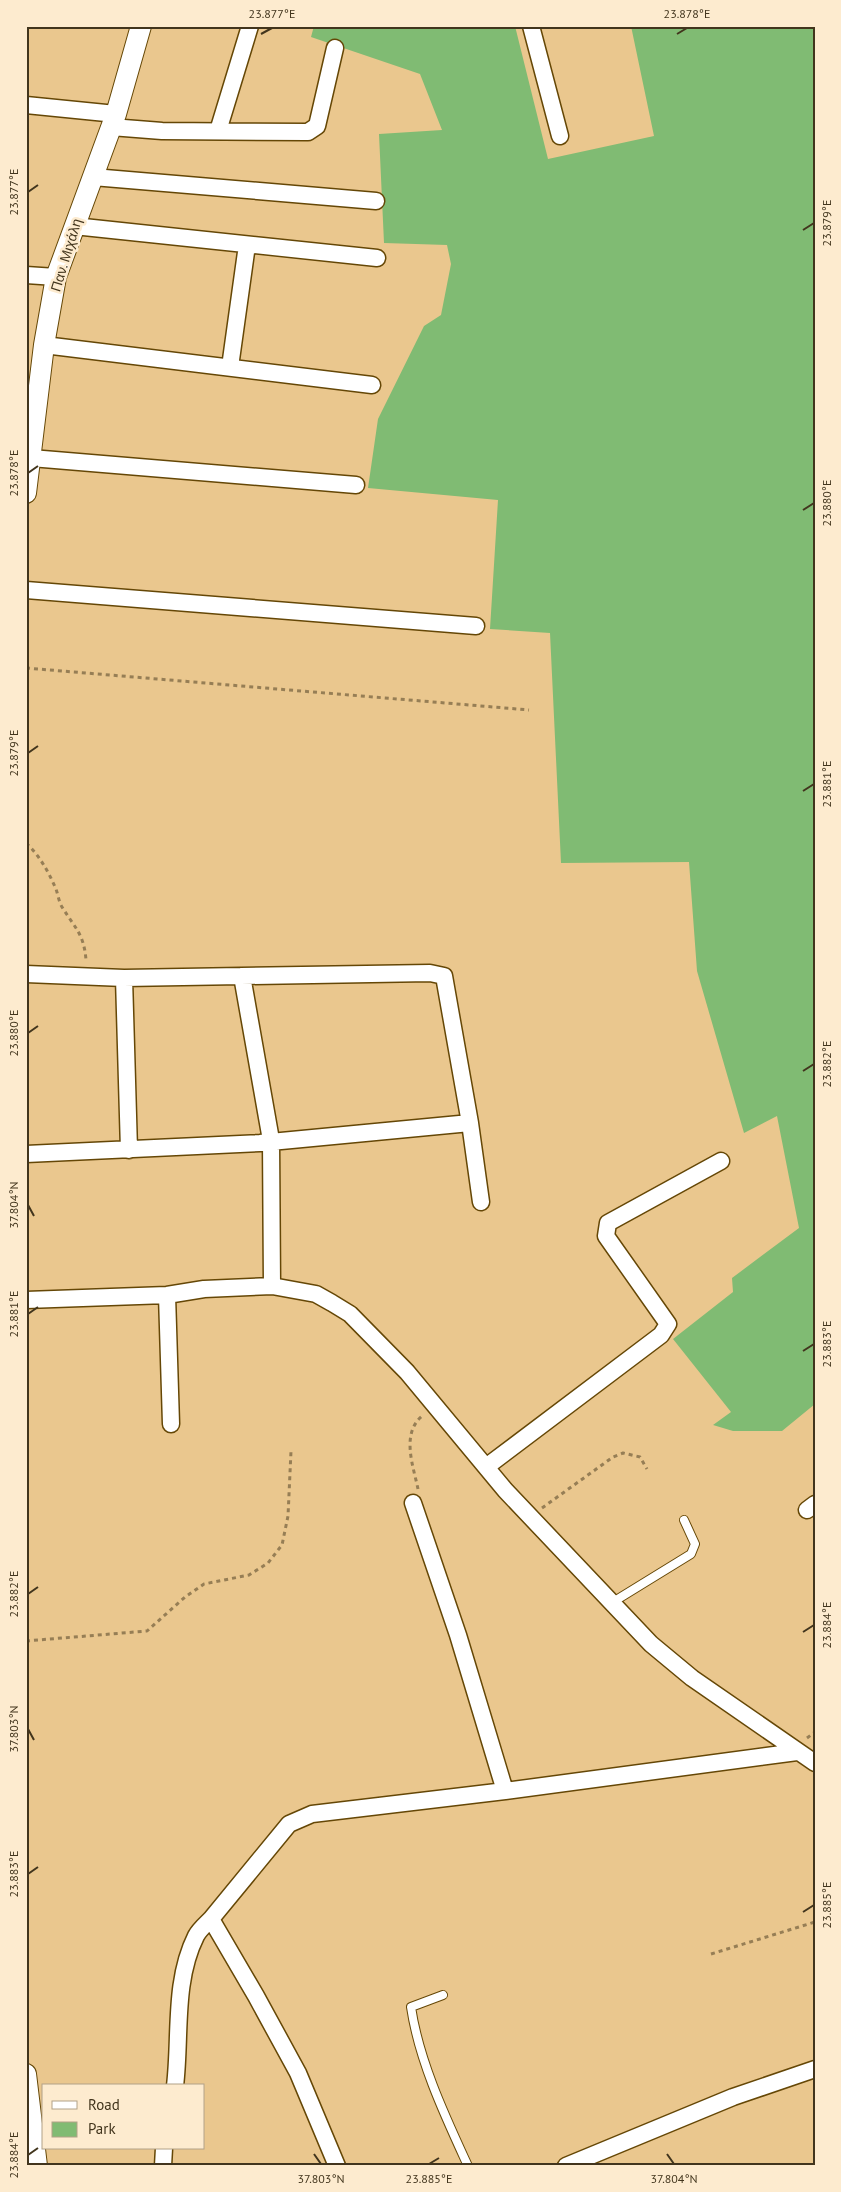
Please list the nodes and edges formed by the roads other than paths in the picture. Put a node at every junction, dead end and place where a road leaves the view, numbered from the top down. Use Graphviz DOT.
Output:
graph roads {
  1 [pos="141,26"];
  2 [pos="250,26"];
  3 [pos="531,26"];
  4 [pos="335,48"];
  5 [pos="26,105"];
  6 [pos="114,121"];
  7 [pos="218,131"];
  8 [pos="560,136"];
  9 [pos="93,176"];
  10 [pos="376,201"];
  11 [pos="74,226"];
  12 [pos="247,245"];
  13 [pos="377,258"];
  14 [pos="26,275"];
  15 [pos="56,277"];
  16 [pos="44,346"];
  17 [pos="230,367"];
  18 [pos="372,385"];
  19 [pos="31,458"];
  20 [pos="356,484"];
  21 [pos="26,493"];
  22 [pos="26,590"];
  23 [pos="476,626"];
  24 [pos="26,974"];
  25 [pos="242,976"];
  26 [pos="124,978"];
  27 [pos="470,1123"];
  28 [pos="272,1140"];
  29 [pos="129,1150"];
  30 [pos="26,1154"];
  31 [pos="720,1160"];
  32 [pos="481,1202"];
  33 [pos="272,1286"];
  34 [pos="167,1295"];
  35 [pos="26,1300"];
  36 [pos="171,1424"];
  37 [pos="486,1467"];
  38 [pos="413,1503"];
  39 [pos="684,1520"];
  40 [pos="612,1602"];
  41 [pos="797,1752"];
  42 [pos="815,1763"];
  43 [pos="505,1792"];
  44 [pos="211,1919"];
  45 [pos="443,1995"];
  46 [pos="815,2069"];
  47 [pos="26,2074"];
  48 [pos="175,2084"];
  49 [pos="164,2150"];
  50 [pos="37,2166"];
  51 [pos="162,2166"];
  52 [pos="337,2166"];
  53 [pos="468,2166"];
  54 [pos="566,2166"];
  1 -- 6 [label="street, Παν. Μιχάλη"];
  2 -- 7 [label="street"];
  3 -- 8 [label="street"];
  4 -- 7 [label="street"];
  5 -- 6 [label="street"];
  6 -- 7 [label="street"];
  6 -- 9 [label="street, Παν. Μιχάλη"];
  9 -- 10 [label="street"];
  9 -- 11 [label="street, Παν. Μιχάλη"];
  11 -- 12 [label="street"];
  11 -- 15 [label="street, Παν. Μιχάλη"];
  12 -- 13 [label="street"];
  12 -- 17 [label="street"];
  14 -- 15 [label="street"];
  15 -- 16 [label="street, Παν. Μιχάλη"];
  16 -- 17 [label="street"];
  16 -- 19 [label="street, Παν. Μιχάλη"];
  17 -- 18 [label="street"];
  19 -- 20 [label="street"];
  19 -- 21 [label="street, Παν. Μιχάλη"];
  22 -- 23 [label="street"];
  24 -- 26 [label="street"];
  25 -- 26 [label="street"];
  25 -- 27 [label="street"];
  25 -- 28 [label="street"];
  26 -- 29 [label="street"];
  27 -- 28 [label="street"];
  27 -- 32 [label="street"];
  28 -- 29 [label="street"];
  28 -- 33 [label="street"];
  29 -- 30 [label="street"];
  31 -- 37 [label="street"];
  33 -- 34 [label="street"];
  33 -- 37 [label="street"];
  34 -- 35 [label="street"];
  34 -- 36 [label="street"];
  37 -- 40 [label="street"];
  38 -- 43 [label="street"];
  39 -- 40 [label="lane"];
  40 -- 41 [label="street"];
  41 -- 42 [label="street"];
  41 -- 43 [label="street"];
  43 -- 44 [label="street"];
  44 -- 48 [label="street"];
  44 -- 52 [label="street"];
  45 -- 53 [label="lane"];
  46 -- 54 [label="street"];
  47 -- 50 [label="street"];
  49 -- 51 [label="street"];
}
